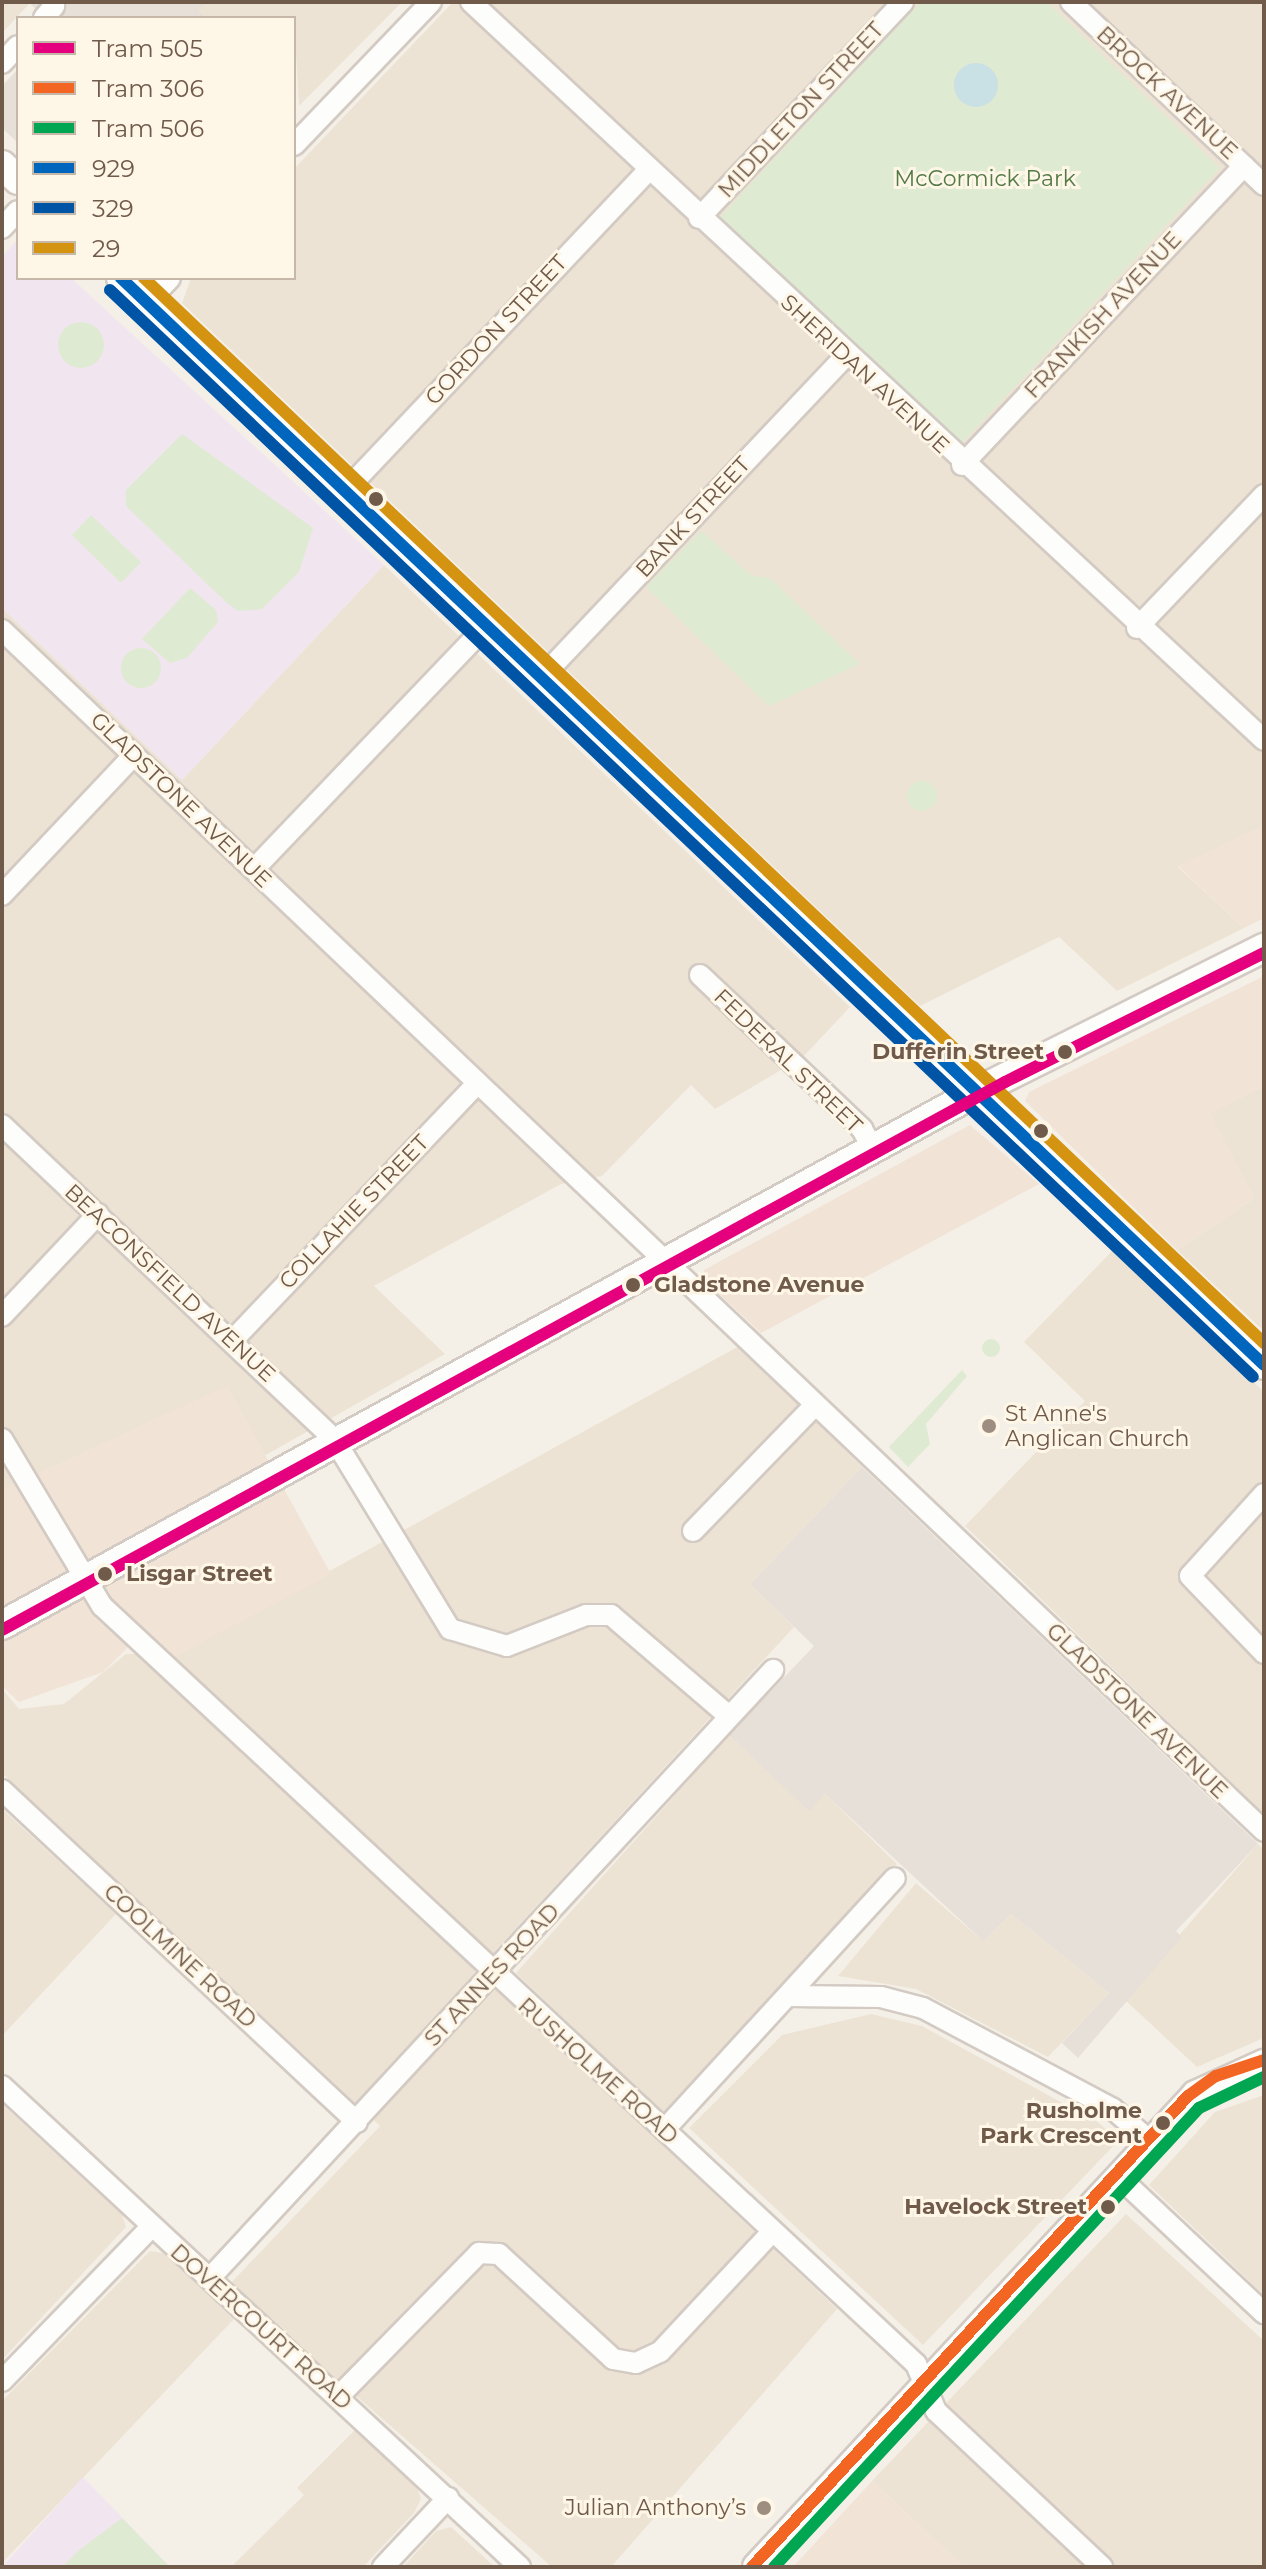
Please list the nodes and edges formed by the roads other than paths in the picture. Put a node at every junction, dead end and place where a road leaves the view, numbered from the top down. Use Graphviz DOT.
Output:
graph roads {
  1 [pos="431,2"];
  2 [pos="471,2"];
  3 [pos="903,2"];
  4 [pos="1071,2"];
  5 [pos="16,48"];
  6 [pos="2,63"];
  7 [pos="296,143"];
  8 [pos="1244,166"];
  9 [pos="648,171"];
  10 [pos="1264,185"];
  11 [pos="16,213"];
  12 [pos="699,218"];
  13 [pos="2,228"];
  14 [pos="123,280"];
  15 [pos="168,280"];
  16 [pos="147,302"];
  17 [pos="845,356"];
  18 [pos="962,465"];
  19 [pos="345,491"];
  20 [pos="1264,495"];
  21 [pos="486,626"];
  22 [pos="1137,628"];
  23 [pos="2,630"];
  24 [pos="541,678"];
  25 [pos="1264,740"];
  26 [pos="134,755"];
  27 [pos="254,869"];
  28 [pos="2,895"];
  29 [pos="1264,948"];
  30 [pos="700,975"];
  31 [pos="477,1084"];
  32 [pos="978,1091"];
  33 [pos="2,1125"];
  34 [pos="873,1149"];
  35 [pos="98,1214"];
  36 [pos="665,1262"];
  37 [pos="2,1316"];
  38 [pos="232,1341"];
  39 [pos="1264,1365"];
  40 [pos="814,1406"];
  41 [pos="2,1439"];
  42 [pos="336,1442"];
  43 [pos="1264,1494"];
  44 [pos="693,1531"];
  45 [pos="84,1581"];
  46 [pos="2,1625"];
  47 [pos="1264,1653"];
  48 [pos="773,1670"];
  49 [pos="729,1716"];
  50 [pos="2,1790"];
  51 [pos="1264,1831"];
  52 [pos="895,1878"];
  53 [pos="493,1975"];
  54 [pos="788,1996"];
  55 [pos="1264,2064"];
  56 [pos="2,2086"];
  57 [pos="357,2122"];
  58 [pos="665,2129"];
  59 [pos="1151,2142"];
  60 [pos="1119,2177"];
  61 [pos="151,2227"];
  62 [pos="770,2234"];
  63 [pos="210,2278"];
  64 [pos="1264,2313"];
  65 [pos="2,2381"];
  66 [pos="925,2386"];
  67 [pos="338,2397"];
  68 [pos="448,2498"];
  69 [pos="383,2567"];
  70 [pos="520,2567"];
  71 [pos="757,2567"];
  72 [pos="1102,2567"];
  1 -- 7 [label="street"];
  2 -- 9 [label="street, SHERIDAN AVENUE"];
  3 -- 12 [label="street, MIDDLETON STREET"];
  4 -- 8 [label="street, BROCK AVENUE"];
  5 -- 6 [label="street"];
  8 -- 10 [label="street, BROCK AVENUE"];
  8 -- 18 [label="street, FRANKISH AVENUE"];
  9 -- 12 [label="street, SHERIDAN AVENUE"];
  9 -- 19 [label="street, GORDON STREET"];
  11 -- 13 [label="street"];
  12 -- 17 [label="street, SHERIDAN AVENUE"];
  14 -- 16 [label="main road"];
  15 -- 16 [label="street"];
  16 -- 19 [label="main road"];
  17 -- 18 [label="street, SHERIDAN AVENUE"];
  17 -- 24 [label="street, BANK STREET"];
  18 -- 22 [label="street, SHERIDAN AVENUE"];
  19 -- 21 [label="main road"];
  20 -- 22 [label="street"];
  21 -- 24 [label="main road"];
  21 -- 27 [label="street"];
  22 -- 25 [label="street, SHERIDAN AVENUE"];
  23 -- 26 [label="street, GLADSTONE AVENUE"];
  24 -- 32 [label="main road"];
  26 -- 27 [label="street, GLADSTONE AVENUE"];
  26 -- 28 [label="street"];
  27 -- 31 [label="street, GLADSTONE AVENUE"];
  29 -- 32 [label="main road"];
  30 -- 34 [label="street, FEDERAL STREET"];
  31 -- 36 [label="street, GLADSTONE AVENUE"];
  31 -- 38 [label="street, COLLAHIE STREET"];
  32 -- 34 [label="main road"];
  32 -- 39 [label="main road"];
  33 -- 35 [label="street, BEACONSFIELD AVENUE"];
  34 -- 36 [label="main road"];
  35 -- 37 [label="street"];
  35 -- 38 [label="street, BEACONSFIELD AVENUE"];
  36 -- 40 [label="street, GLADSTONE AVENUE"];
  36 -- 42 [label="main road"];
  38 -- 42 [label="street, BEACONSFIELD AVENUE"];
  40 -- 44 [label="street"];
  40 -- 51 [label="street, GLADSTONE AVENUE"];
  41 -- 45 [label="street"];
  42 -- 45 [label="main road"];
  42 -- 49 [label="street, BEACONSFIELD AVENUE"];
  43 -- 47 [label="street"];
  45 -- 46 [label="main road"];
  45 -- 53 [label="street, RUSHOLME ROAD"];
  48 -- 49 [label="street, ST ANNES ROAD"];
  49 -- 53 [label="street, ST ANNES ROAD"];
  50 -- 57 [label="street, COOLMINE ROAD"];
  52 -- 54 [label="street"];
  53 -- 57 [label="street, ST ANNES ROAD"];
  53 -- 58 [label="street, RUSHOLME ROAD"];
  54 -- 58 [label="street"];
  54 -- 59 [label="street"];
  55 -- 59 [label="main road"];
  56 -- 61 [label="street, DOVERCOURT ROAD"];
  57 -- 63 [label="street, ST ANNES ROAD"];
  58 -- 62 [label="street, RUSHOLME ROAD"];
  59 -- 60 [label="main road"];
  60 -- 64 [label="street"];
  60 -- 66 [label="main road"];
  61 -- 63 [label="street, DOVERCOURT ROAD"];
  61 -- 65 [label="street"];
  62 -- 66 [label="street, RUSHOLME ROAD"];
  62 -- 67 [label="street"];
  63 -- 67 [label="street, DOVERCOURT ROAD"];
  66 -- 71 [label="main road"];
  66 -- 72 [label="street, RUSHOLME ROAD"];
  67 -- 68 [label="street, DOVERCOURT ROAD"];
  68 -- 69 [label="street"];
  68 -- 70 [label="street, DOVERCOURT ROAD"];
}
